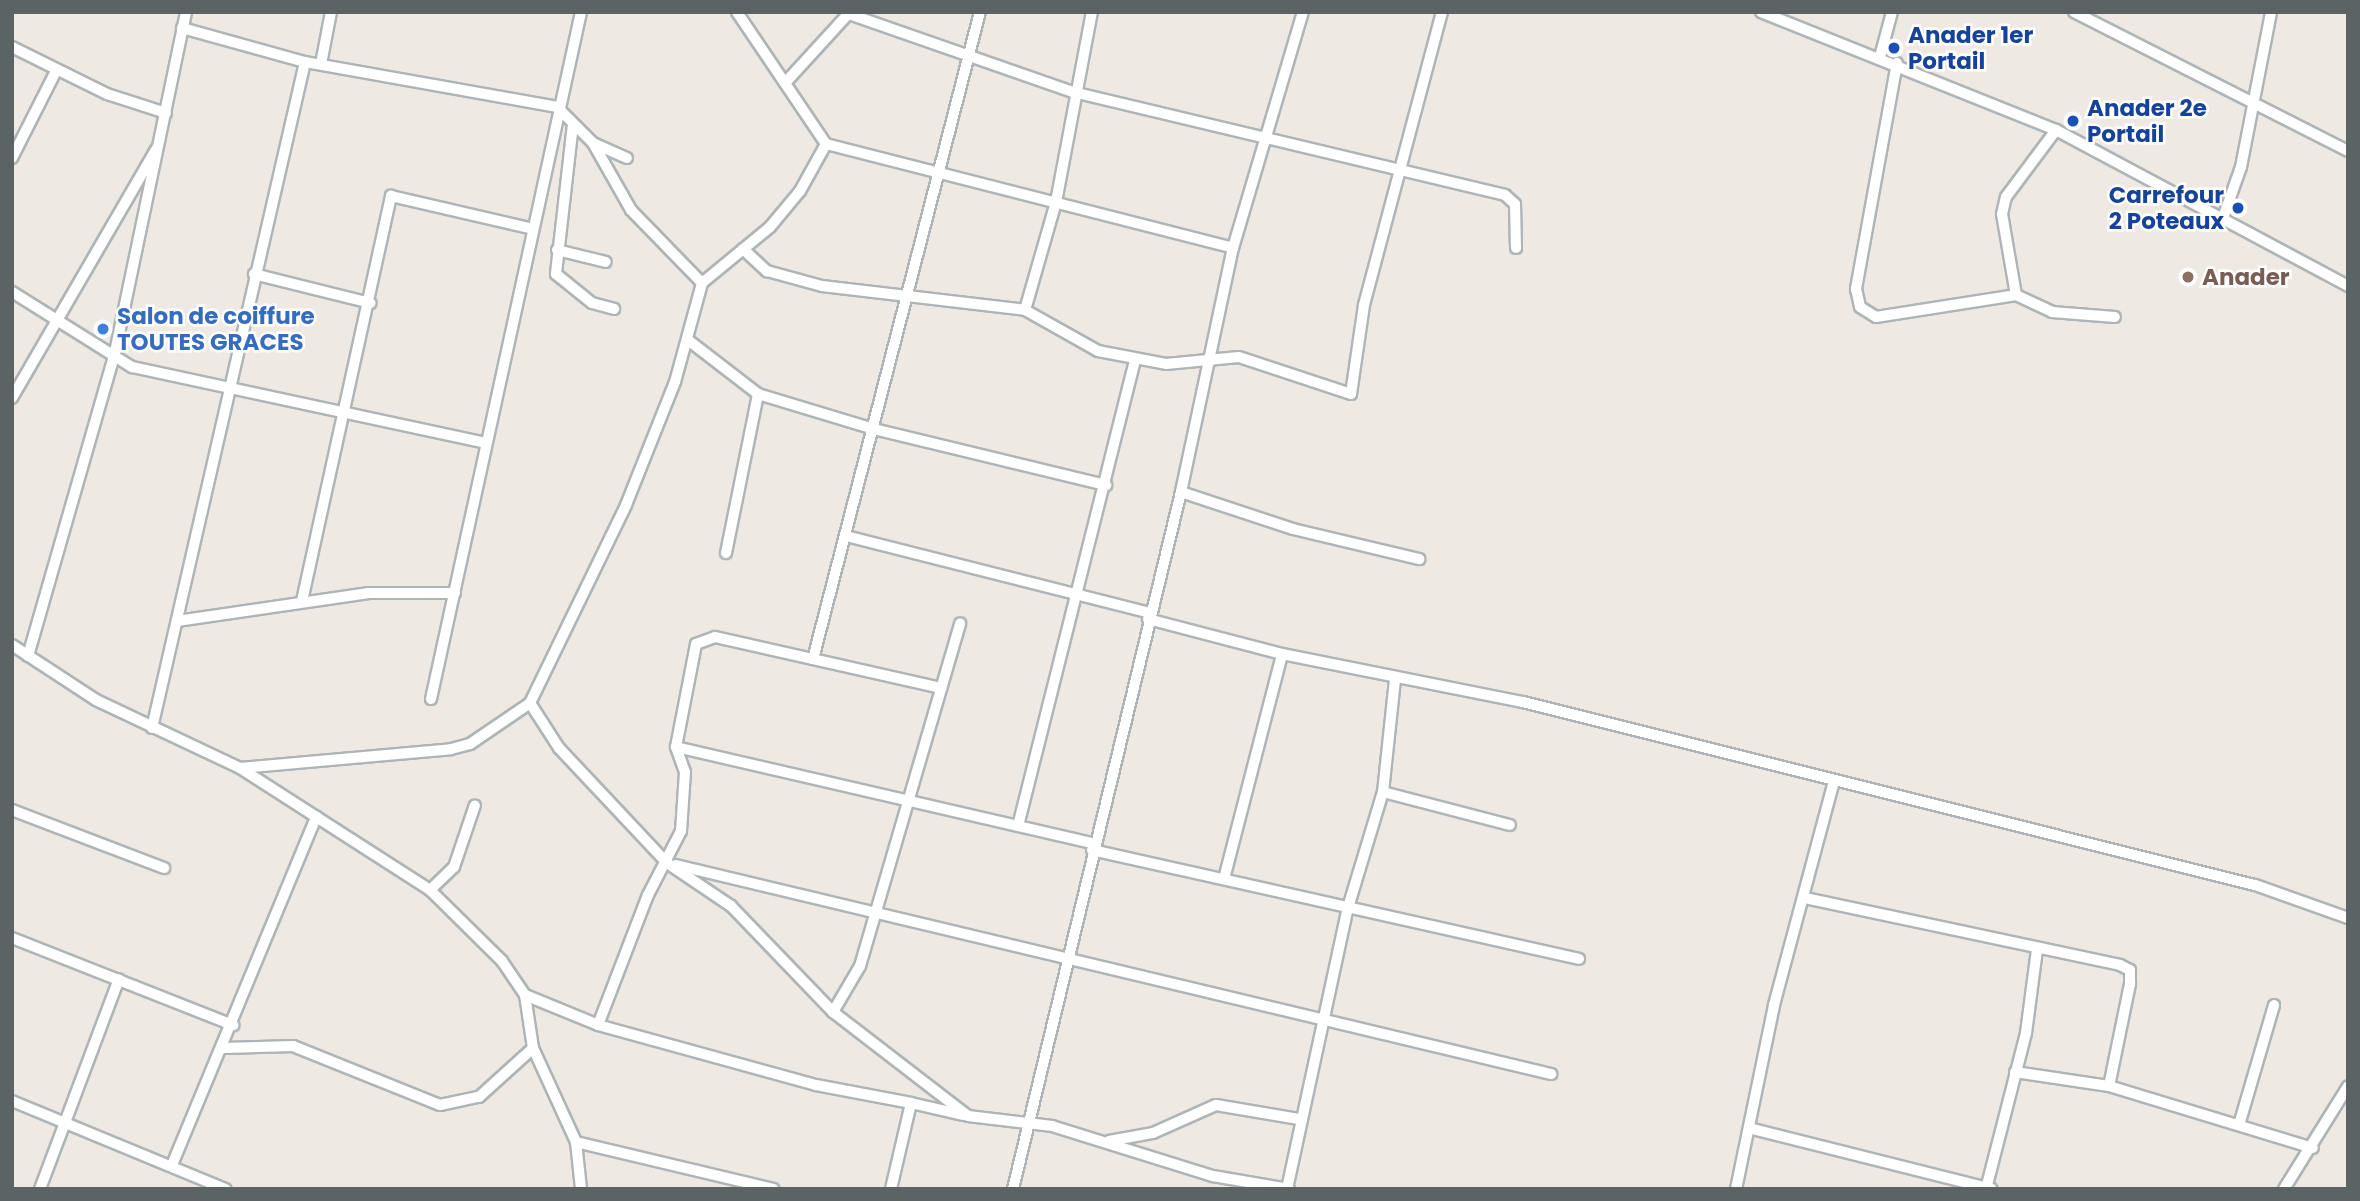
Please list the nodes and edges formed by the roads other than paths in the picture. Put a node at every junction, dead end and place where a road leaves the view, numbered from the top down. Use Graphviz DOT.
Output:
graph roads {
  1 [pos="186,12"];
  2 [pos="331,12"];
  3 [pos="581,12"];
  4 [pos="737,12"];
  5 [pos="979,12"];
  6 [pos="1092,12"];
  7 [pos="1303,12"];
  8 [pos="1442,12"];
  9 [pos="1760,12"];
  10 [pos="1892,12"];
  11 [pos="2074,12"];
  12 [pos="2271,12"];
  13 [pos="850,13"];
  14 [pos="1778,15"];
  15 [pos="183,28"];
  16 [pos="12,47"];
  17 [pos="968,56"];
  18 [pos="1880,57"];
  19 [pos="305,62"];
  20 [pos="321,64"];
  21 [pos="1897,64"];
  22 [pos="56,71"];
  23 [pos="785,83"];
  24 [pos="1073,92"];
  25 [pos="2251,105"];
  26 [pos="557,107"];
  27 [pos="166,113"];
  28 [pos="573,124"];
  29 [pos="2056,130"];
  30 [pos="1266,134"];
  31 [pos="593,143"];
  32 [pos="826,144"];
  33 [pos="160,145"];
  34 [pos="2348,151"];
  35 [pos="12,158"];
  36 [pos="627,158"];
  37 [pos="1403,169"];
  38 [pos="940,173"];
  39 [pos="1056,202"];
  40 [pos="2223,218"];
  41 [pos="530,228"];
  42 [pos="1233,248"];
  43 [pos="1516,248"];
  44 [pos="743,249"];
  45 [pos="557,250"];
  46 [pos="606,262"];
  47 [pos="254,274"];
  48 [pos="702,283"];
  49 [pos="2348,286"];
  50 [pos="12,292"];
  51 [pos="2016,295"];
  52 [pos="911,296"];
  53 [pos="370,303"];
  54 [pos="614,309"];
  55 [pos="1025,310"];
  56 [pos="54,316"];
  57 [pos="2115,317"];
  58 [pos="688,340"];
  59 [pos="114,357"];
  60 [pos="1135,360"];
  61 [pos="1211,360"];
  62 [pos="231,386"];
  63 [pos="758,394"];
  64 [pos="12,398"];
  65 [pos="344,412"];
  66 [pos="874,429"];
  67 [pos="483,442"];
  68 [pos="1106,485"];
  69 [pos="1181,492"];
  70 [pos="846,536"];
  71 [pos="726,553"];
  72 [pos="1419,559"];
  73 [pos="455,593"];
  74 [pos="1079,595"];
  75 [pos="302,601"];
  76 [pos="1149,616"];
  77 [pos="177,621"];
  78 [pos="960,623"];
  79 [pos="12,645"];
  80 [pos="1282,654"];
  81 [pos="28,656"];
  82 [pos="813,659"];
  83 [pos="1395,679"];
  84 [pos="941,688"];
  85 [pos="431,699"];
  86 [pos="530,703"];
  87 [pos="152,728"];
  88 [pos="676,747"];
  89 [pos="240,768"];
  90 [pos="1834,781"];
  91 [pos="1383,792"];
  92 [pos="911,799"];
  93 [pos="475,805"];
  94 [pos="12,810"];
  95 [pos="316,817"];
  96 [pos="1510,825"];
  97 [pos="1018,826"];
  98 [pos="1092,847"];
  99 [pos="667,863"];
  100 [pos="164,868"];
  101 [pos="1224,879"];
  102 [pos="430,890"];
  103 [pos="1805,898"];
  104 [pos="1347,911"];
  105 [pos="877,913"];
  106 [pos="2348,918"];
  107 [pos="12,938"];
  108 [pos="2037,949"];
  109 [pos="1579,959"];
  110 [pos="1066,963"];
  111 [pos="119,979"];
  112 [pos="524,995"];
  113 [pos="2274,1005"];
  114 [pos="833,1012"];
  115 [pos="1321,1021"];
  116 [pos="233,1025"];
  117 [pos="597,1025"];
  118 [pos="224,1048"];
  119 [pos="533,1048"];
  120 [pos="2015,1072"];
  121 [pos="1551,1074"];
  122 [pos="2109,1086"];
  123 [pos="2348,1086"];
  124 [pos="12,1101"];
  125 [pos="911,1103"];
  126 [pos="968,1116"];
  127 [pos="1298,1119"];
  128 [pos="66,1122"];
  129 [pos="1026,1122"];
  130 [pos="2239,1125"];
  131 [pos="1749,1128"];
  132 [pos="1106,1141"];
  133 [pos="576,1142"];
  134 [pos="2313,1148"];
  135 [pos="172,1165"];
  136 [pos="1988,1188"];
  137 [pos="40,1189"];
  138 [pos="226,1189"];
  139 [pos="581,1189"];
  140 [pos="773,1189"];
  141 [pos="891,1189"];
  142 [pos="1013,1189"];
  143 [pos="1287,1189"];
  144 [pos="1736,1189"];
  145 [pos="2284,1189"];
  1 -- 15 [label="street"];
  2 -- 20 [label="street"];
  3 -- 26 [label="street"];
  4 -- 23 [label="street"];
  5 -- 17 [label="street"];
  6 -- 24 [label="street"];
  7 -- 30 [label="street"];
  8 -- 37 [label="street"];
  9 -- 14 [label="street"];
  10 -- 18 [label="street"];
  11 -- 25 [label="street"];
  12 -- 25 [label="street"];
  13 -- 17 [label="street"];
  13 -- 23 [label="street"];
  14 -- 18 [label="street"];
  15 -- 19 [label="street"];
  15 -- 27 [label="street"];
  16 -- 22 [label="street"];
  17 -- 24 [label="street"];
  17 -- 38 [label="street"];
  18 -- 21 [label="street"];
  19 -- 20 [label="street"];
  19 -- 47 [label="street"];
  20 -- 26 [label="street"];
  21 -- 29 [label="street"];
  21 -- 51 [label="street"];
  22 -- 27 [label="street"];
  22 -- 35 [label="street"];
  23 -- 32 [label="street"];
  24 -- 30 [label="street"];
  24 -- 39 [label="street"];
  25 -- 34 [label="street"];
  25 -- 40 [label="street"];
  26 -- 28 [label="street"];
  26 -- 41 [label="street"];
  27 -- 33 [label="street"];
  28 -- 31 [label="street"];
  28 -- 45 [label="street"];
  29 -- 40 [label="street"];
  29 -- 51 [label="street"];
  30 -- 37 [label="street"];
  30 -- 42 [label="street"];
  31 -- 36 [label="street"];
  31 -- 48 [label="street"];
  32 -- 38 [label="street"];
  32 -- 44 [label="street"];
  33 -- 56 [label="street"];
  33 -- 59 [label="street"];
  37 -- 43 [label="street"];
  37 -- 61 [label="street"];
  38 -- 39 [label="street"];
  38 -- 52 [label="street"];
  39 -- 42 [label="street"];
  39 -- 55 [label="street"];
  40 -- 49 [label="street"];
  41 -- 53 [label="street"];
  41 -- 67 [label="street"];
  42 -- 61 [label="street"];
  44 -- 48 [label="street"];
  44 -- 52 [label="street"];
  45 -- 46 [label="street"];
  45 -- 54 [label="street"];
  47 -- 53 [label="street"];
  47 -- 62 [label="street"];
  48 -- 58 [label="street"];
  50 -- 56 [label="street"];
  51 -- 57 [label="street"];
  52 -- 55 [label="street"];
  52 -- 66 [label="street"];
  53 -- 65 [label="street"];
  55 -- 60 [label="street"];
  56 -- 59 [label="street"];
  56 -- 64 [label="street"];
  58 -- 63 [label="street"];
  58 -- 86 [label="street"];
  59 -- 62 [label="street"];
  59 -- 81 [label="street"];
  60 -- 61 [label="street"];
  60 -- 68 [label="street"];
  61 -- 69 [label="street"];
  62 -- 65 [label="street"];
  62 -- 77 [label="street"];
  63 -- 66 [label="street"];
  63 -- 71 [label="street"];
  65 -- 67 [label="street"];
  65 -- 75 [label="street"];
  66 -- 68 [label="street"];
  66 -- 70 [label="street"];
  67 -- 73 [label="street"];
  68 -- 74 [label="street"];
  69 -- 72 [label="street"];
  69 -- 76 [label="street"];
  70 -- 74 [label="street"];
  70 -- 82 [label="street"];
  73 -- 75 [label="street"];
  73 -- 85 [label="street"];
  74 -- 76 [label="street"];
  74 -- 97 [label="street"];
  75 -- 77 [label="street"];
  76 -- 80 [label="street"];
  76 -- 98 [label="street"];
  77 -- 87 [label="street"];
  78 -- 84 [label="street"];
  79 -- 81 [label="street"];
  80 -- 83 [label="street"];
  80 -- 101 [label="street"];
  81 -- 87 [label="street"];
  82 -- 84 [label="street"];
  82 -- 88 [label="street"];
  83 -- 90 [label="street"];
  83 -- 91 [label="street"];
  84 -- 92 [label="street"];
  86 -- 89 [label="street"];
  86 -- 99 [label="street"];
  87 -- 89 [label="street"];
  88 -- 92 [label="street"];
  88 -- 99 [label="street"];
  89 -- 95 [label="street"];
  90 -- 103 [label="street"];
  90 -- 106 [label="street"];
  91 -- 96 [label="street"];
  91 -- 104 [label="street"];
  92 -- 97 [label="street"];
  92 -- 105 [label="street"];
  93 -- 102 [label="street"];
  94 -- 100 [label="street"];
  95 -- 102 [label="street"];
  95 -- 116 [label="street"];
  97 -- 98 [label="street"];
  98 -- 101 [label="street"];
  98 -- 110 [label="street"];
  99 -- 105 [label="street"];
  99 -- 114 [label="street"];
  99 -- 117 [label="street"];
  101 -- 104 [label="street"];
  102 -- 112 [label="street"];
  103 -- 108 [label="street"];
  103 -- 131 [label="street"];
  104 -- 109 [label="street"];
  104 -- 115 [label="street"];
  105 -- 110 [label="street"];
  105 -- 114 [label="street"];
  107 -- 111 [label="street"];
  108 -- 120 [label="street"];
  108 -- 122 [label="street"];
  110 -- 115 [label="street"];
  110 -- 129 [label="street"];
  111 -- 116 [label="street"];
  111 -- 128 [label="street"];
  112 -- 117 [label="street"];
  112 -- 119 [label="street"];
  113 -- 130 [label="street"];
  114 -- 126 [label="street"];
  115 -- 121 [label="street"];
  115 -- 127 [label="street"];
  116 -- 118 [label="street"];
  117 -- 125 [label="street"];
  118 -- 119 [label="street"];
  118 -- 135 [label="street"];
  119 -- 133 [label="street"];
  120 -- 122 [label="street"];
  120 -- 136 [label="street"];
  122 -- 130 [label="street"];
  123 -- 134 [label="street"];
  124 -- 128 [label="street"];
  125 -- 126 [label="street"];
  125 -- 141 [label="street"];
  126 -- 129 [label="street"];
  127 -- 132 [label="street"];
  127 -- 143 [label="street"];
  128 -- 135 [label="street"];
  128 -- 137 [label="street"];
  129 -- 132 [label="street"];
  129 -- 142 [label="street"];
  130 -- 134 [label="street"];
  131 -- 136 [label="street"];
  131 -- 144 [label="street"];
  132 -- 143 [label="street"];
  133 -- 139 [label="street"];
  133 -- 140 [label="street"];
  134 -- 145 [label="street"];
  135 -- 138 [label="street"];
}
